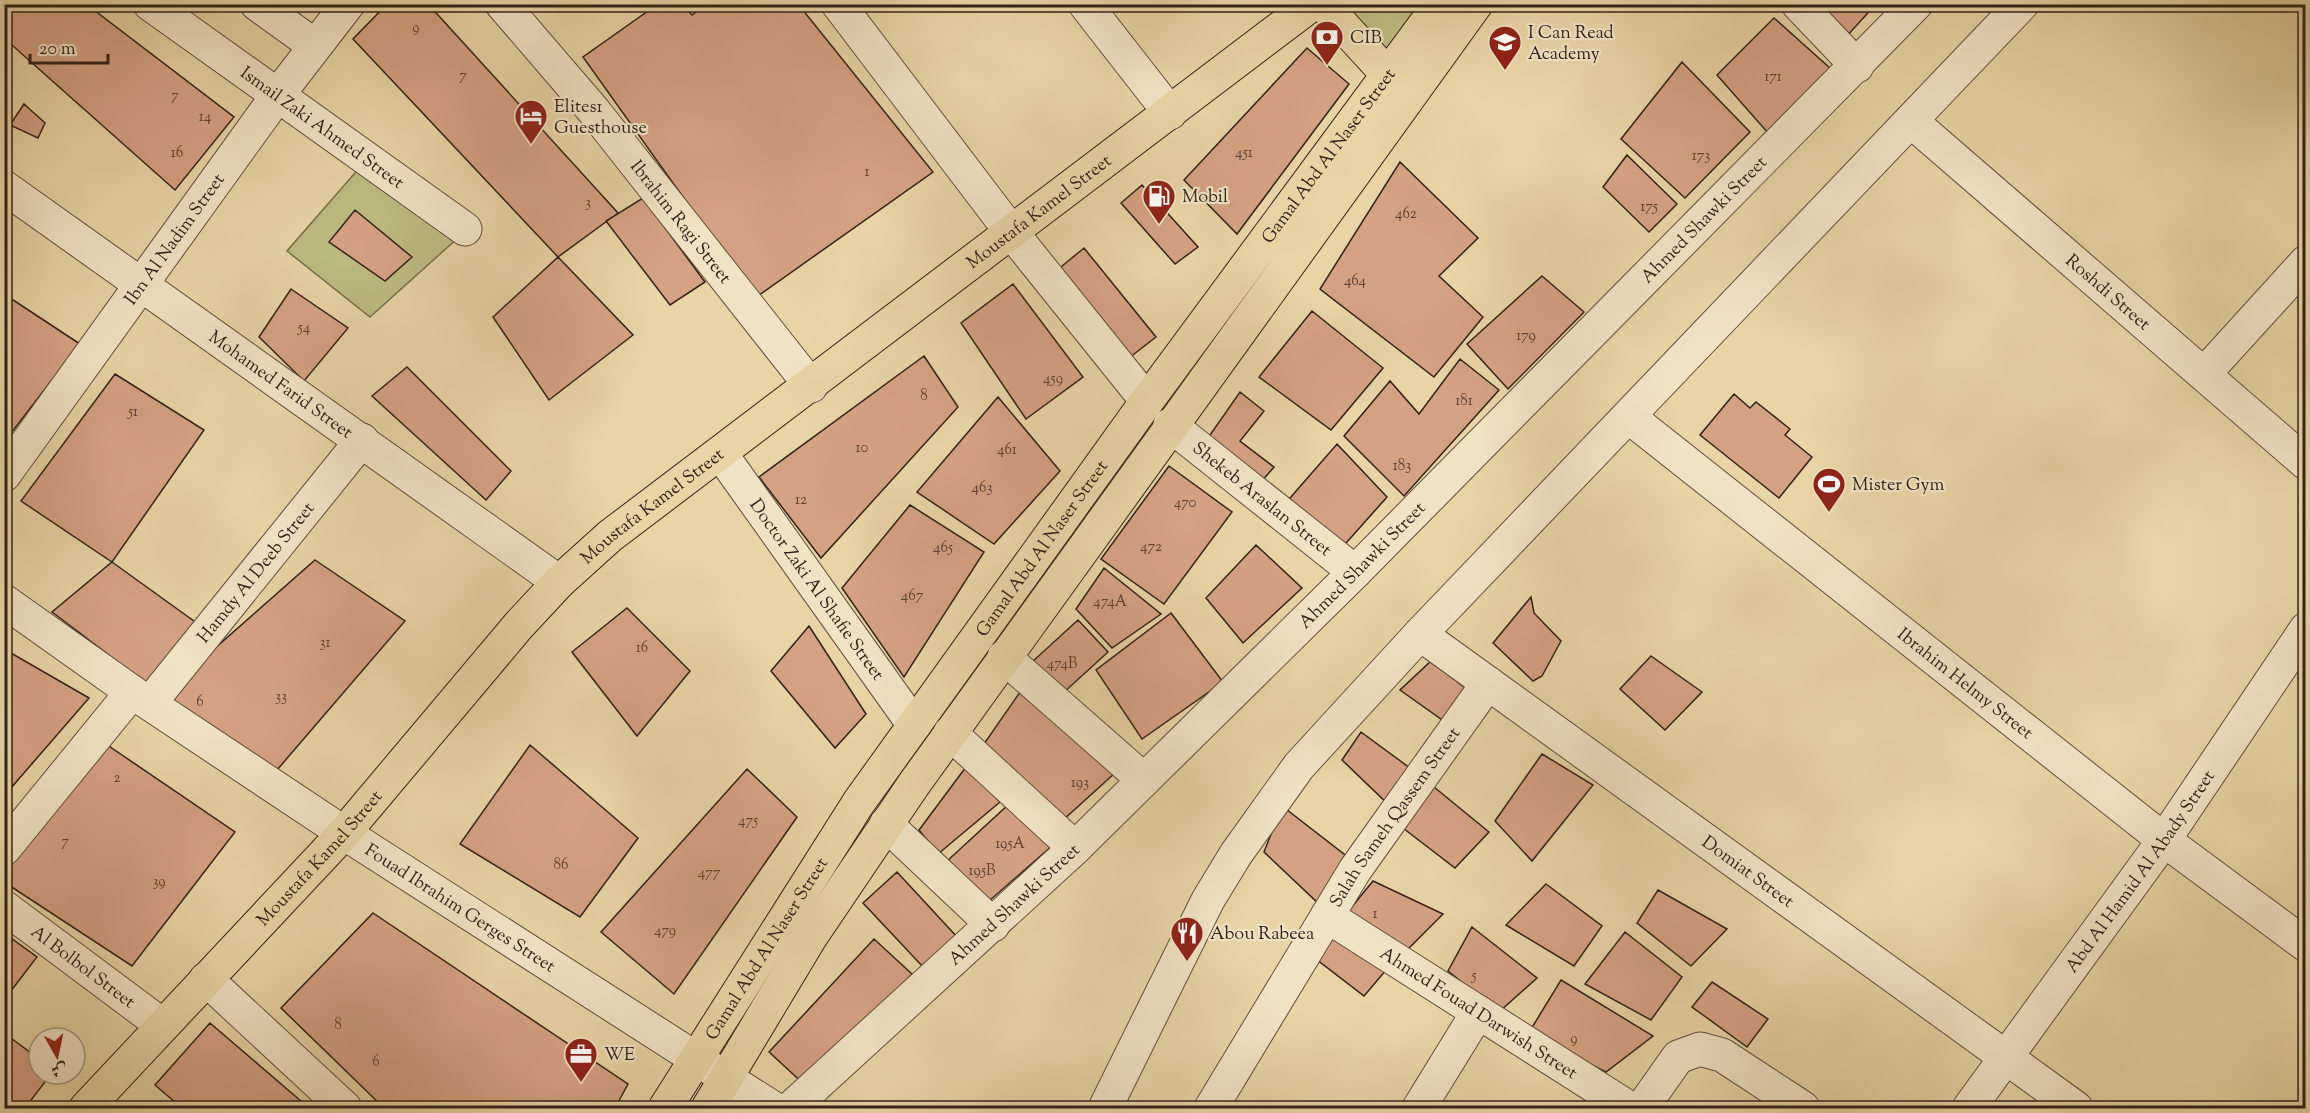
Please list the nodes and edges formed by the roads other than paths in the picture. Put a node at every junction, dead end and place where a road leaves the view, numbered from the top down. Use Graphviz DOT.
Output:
graph roads {
  1 [pos="150,4"];
  2 [pos="256,4"];
  3 [pos="838,4"];
  4 [pos="1085,4"];
  5 [pos="1312,4"];
  6 [pos="1323,4"];
  7 [pos="1440,4"];
  8 [pos="1476,4"];
  9 [pos="1798,4"];
  10 [pos="1916,4"];
  11 [pos="2022,4"];
  12 [pos="345,5"];
  13 [pos="506,6"];
  14 [pos="315,46"];
  15 [pos="1857,66"];
  16 [pos="1400,85"];
  17 [pos="277,96"];
  18 [pos="1170,113"];
  19 [pos="1911,121"];
  20 [pos="4,187"];
  21 [pos="465,229"];
  22 [pos="1012,233"];
  23 [pos="2306,262"];
  24 [pos="143,284"];
  25 [pos="2205,373"];
  26 [pos="811,386"];
  27 [pos="1147,401"];
  28 [pos="1629,417"];
  29 [pos="1170,425"];
  30 [pos="362,440"];
  31 [pos="721,454"];
  32 [pos="2306,463"];
  33 [pos="4,475"];
  34 [pos="1355,572"];
  35 [pos="559,582"];
  36 [pos="4,601"];
  37 [pos="2306,629"];
  38 [pos="1420,634"];
  39 [pos="1004,657"];
  40 [pos="1488,683"];
  41 [pos="141,698"];
  42 [pos="914,725"];
  43 [pos="950,734"];
  44 [pos="1144,780"];
  45 [pos="886,824"];
  46 [pos="344,832"];
  47 [pos="2164,840"];
  48 [pos="1075,848"];
  49 [pos="4,849"];
  50 [pos="4,907"];
  51 [pos="1327,916"];
  52 [pos="993,925"];
  53 [pos="2306,945"];
  54 [pos="206,979"];
  55 [pos="1478,1012"];
  56 [pos="162,1025"];
  57 [pos="696,1057"];
  58 [pos="2006,1058"];
  59 [pos="727,1077"];
  60 [pos="86,1108"];
  61 [pos="345,1108"];
  62 [pos="665,1108"];
  63 [pos="708,1108"];
  64 [pos="773,1108"];
  65 [pos="791,1108"];
  66 [pos="1105,1108"];
  67 [pos="1211,1108"];
  68 [pos="1419,1108"];
  69 [pos="1629,1108"];
  70 [pos="1642,1108"];
  71 [pos="1803,1108"];
  72 [pos="1970,1108"];
  73 [pos="2076,1108"];
  1 -- 17 [label="street, Ismail Zaki Ahmed Street"];
  2 -- 14 [label="street"];
  3 -- 22 [label="street"];
  4 -- 18 [label="street"];
  5 -- 18 [label="main road, Moustafa Kamel Street"];
  6 -- 16 [label="main road"];
  7 -- 16 [label="main road, Gamal Abd Al Naser Street"];
  8 -- 16 [label="main road, Gamal Abd Al Naser Street"];
  9 -- 15 [label="street"];
  10 -- 15 [label="street, Ahmed Shawki Street"];
  11 -- 19 [label="street"];
  12 -- 14 [label="street, Ibn Al Nadim Street"];
  13 -- 26 [label="street, Ibrahim Ragi Street"];
  14 -- 17 [label="street, Ibn Al Nadim Street"];
  15 -- 34 [label="street, Ahmed Shawki Street"];
  16 -- 27 [label="main road, Gamal Abd Al Naser Street"];
  16 -- 29 [label="main road, Gamal Abd Al Naser Street"];
  17 -- 21 [label="street, Ismail Zaki Ahmed Street"];
  17 -- 24 [label="street, Ibn Al Nadim Street"];
  18 -- 22 [label="main road, Moustafa Kamel Street"];
  19 -- 25 [label="street, Roshdi Street"];
  19 -- 28 [label="street"];
  20 -- 24 [label="street, Mohamed Farid Street"];
  22 -- 26 [label="main road, Moustafa Kamel Street"];
  22 -- 27 [label="street"];
  23 -- 25 [label="street"];
  24 -- 30 [label="street, Mohamed Farid Street"];
  24 -- 33 [label="street, Ibn Al Nadim Street"];
  25 -- 32 [label="street, Roshdi Street"];
  26 -- 31 [label="main road, Moustafa Kamel Street"];
  27 -- 42 [label="main road, Gamal Abd Al Naser Street"];
  28 -- 38 [label="street"];
  28 -- 47 [label="street, Ibrahim Helmy Street"];
  29 -- 34 [label="street, Shekeb Araslan Street"];
  29 -- 39 [label="main road, Gamal Abd Al Naser Street"];
  30 -- 35 [label="street, Mohamed Farid Street"];
  30 -- 41 [label="street, Hamdy Al Deeb Street"];
  31 -- 35 [label="main road, Moustafa Kamel Street"];
  31 -- 42 [label="street, Doctor Zaki Al Shafie Street"];
  34 -- 44 [label="street, Ahmed Shawki Street"];
  35 -- 46 [label="main road, Moustafa Kamel Street"];
  36 -- 41 [label="street, Fouad Ibrahim Gerges Street"];
  37 -- 47 [label="street, Abd Al Hamid Al Abady Street"];
  38 -- 40 [label="street, Domiat Street"];
  38 -- 66 [label="street"];
  39 -- 43 [label="main road, Gamal Abd Al Naser Street"];
  39 -- 44 [label="street"];
  40 -- 51 [label="street, Salah Sameh Qassem Street"];
  40 -- 58 [label="street, Domiat Street"];
  41 -- 46 [label="street, Fouad Ibrahim Gerges Street"];
  41 -- 49 [label="street, Hamdy Al Deeb Street"];
  42 -- 57 [label="main road, Gamal Abd Al Naser Street"];
  43 -- 45 [label="main road, Gamal Abd Al Naser Street"];
  43 -- 48 [label="street"];
  44 -- 48 [label="street, Ahmed Shawki Street"];
  45 -- 52 [label="street"];
  45 -- 59 [label="main road, Gamal Abd Al Naser Street"];
  46 -- 54 [label="main road, Moustafa Kamel Street"];
  46 -- 57 [label="street, Fouad Ibrahim Gerges Street"];
  47 -- 53 [label="street, Ibrahim Helmy Street"];
  47 -- 58 [label="street, Abd Al Hamid Al Abady Street"];
  48 -- 52 [label="street, Ahmed Shawki Street"];
  50 -- 56 [label="street, Al Bolbol Street"];
  51 -- 55 [label="street, Ahmed Fouad Darwish Street"];
  51 -- 67 [label="street, Salah Sameh Qassem Street"];
  52 -- 65 [label="street, Ahmed Shawki Street"];
  54 -- 56 [label="main road, Moustafa Kamel Street"];
  54 -- 61 [label="street"];
  55 -- 68 [label="street"];
  55 -- 69 [label="street, Ahmed Fouad Darwish Street"];
  56 -- 60 [label="main road, Moustafa Kamel Street"];
  57 -- 59 [label="street, Fouad Ibrahim Gerges Street"];
  57 -- 62 [label="main road, Gamal Abd Al Naser Street"];
  58 -- 72 [label="street, Abd Al Hamid Al Abady Street"];
  58 -- 73 [label="street, Domiat Street"];
  59 -- 63 [label="main road, Gamal Abd Al Naser Street"];
  59 -- 64 [label="street, Fouad Ibrahim Gerges Street"];
  70 -- 71 [label="street"];
}
